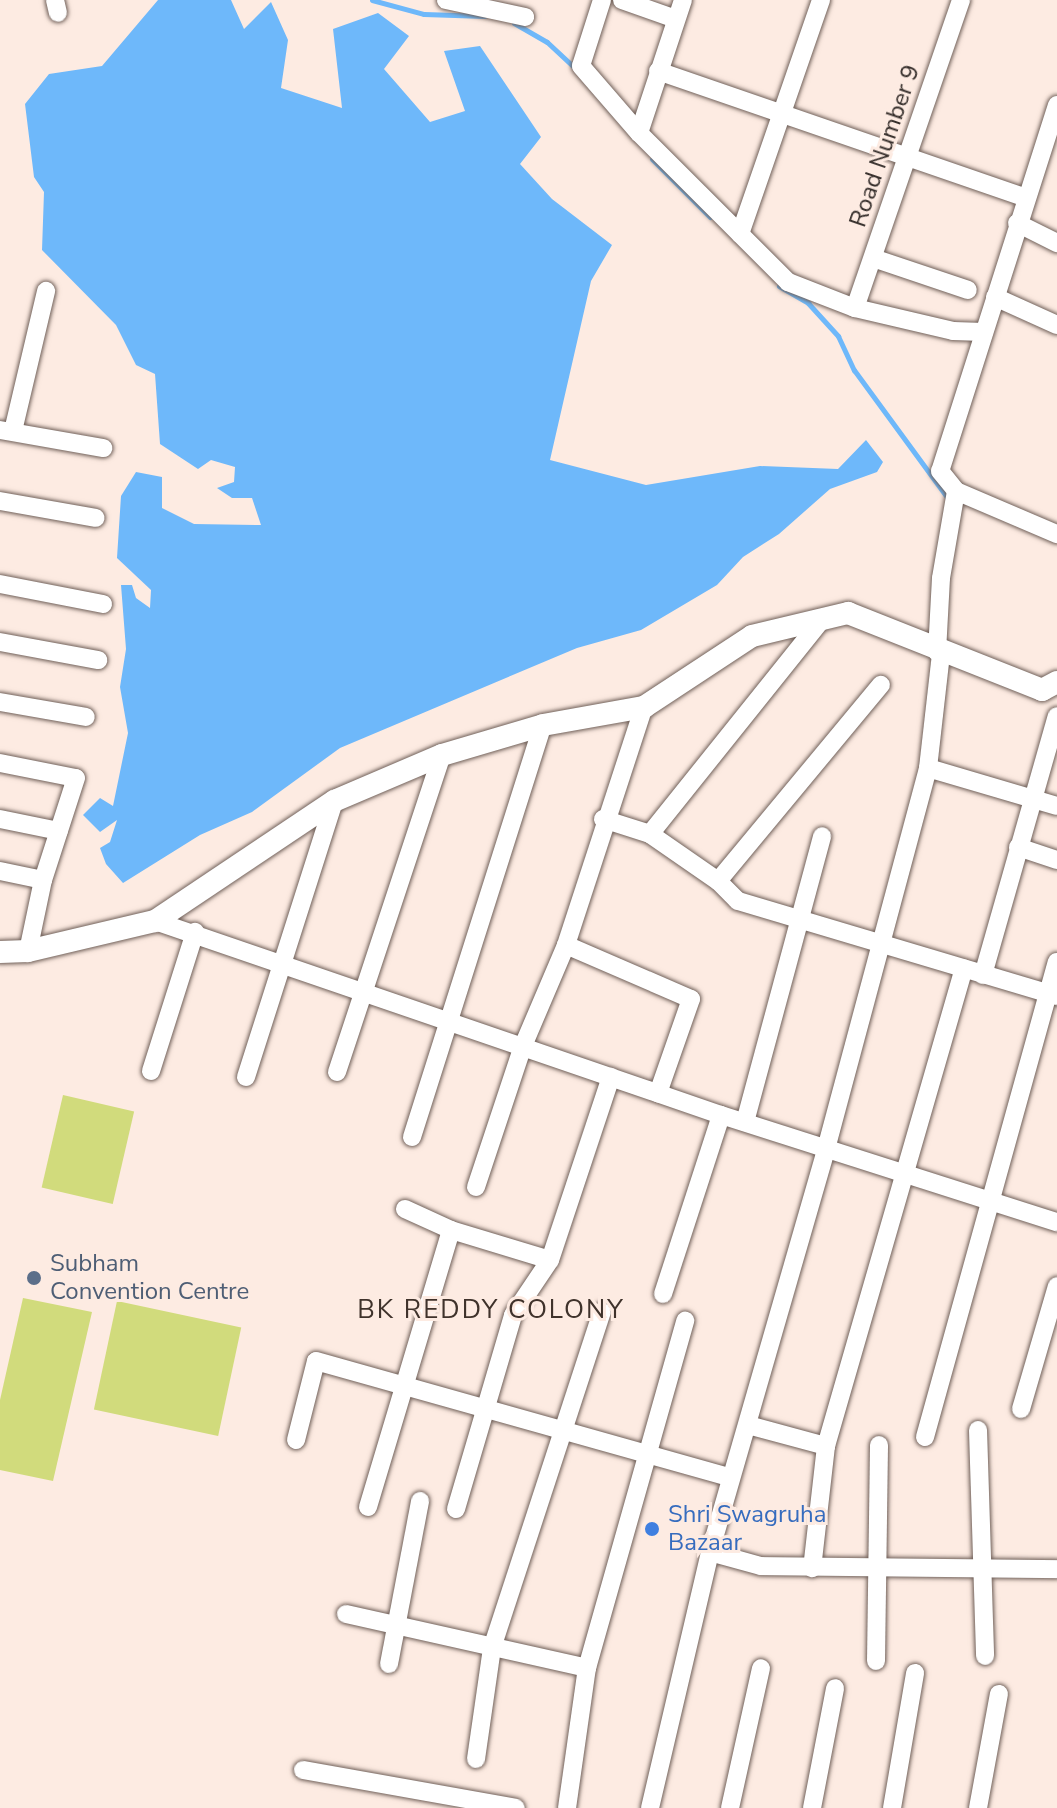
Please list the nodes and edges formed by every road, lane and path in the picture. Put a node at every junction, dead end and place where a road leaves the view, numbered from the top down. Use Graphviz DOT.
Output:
graph roads {
  1 [pos="446,0"];
  2 [pos="602,0"];
  3 [pos="622,0"];
  4 [pos="683,0"];
  5 [pos="821,0"];
  6 [pos="961,0"];
  7 [pos="525,17"];
  8 [pos="676,19"];
  9 [pos="658,71"];
  10 [pos="1057,105"];
  11 [pos="783,114"];
  12 [pos="639,133"];
  13 [pos="907,157"];
  14 [pos="1026,198"];
  15 [pos="1017,223"];
  16 [pos="740,234"];
  17 [pos="1057,243"];
  18 [pos="873,258"];
  19 [pos="968,290"];
  20 [pos="46,291"];
  21 [pos="995,297"];
  22 [pos="855,308"];
  23 [pos="1057,325"];
  24 [pos="984,332"];
  25 [pos="6,430"];
  26 [pos="103,448"];
  27 [pos="956,491"];
  28 [pos="0,501"];
  29 [pos="96,518"];
  30 [pos="1057,534"];
  31 [pos="0,584"];
  32 [pos="103,604"];
  33 [pos="823,618"];
  34 [pos="0,642"];
  35 [pos="939,653"];
  36 [pos="98,660"];
  37 [pos="1057,682"];
  38 [pos="881,685"];
  39 [pos="0,702"];
  40 [pos="644,707"];
  41 [pos="1057,716"];
  42 [pos="86,717"];
  43 [pos="543,725"];
  44 [pos="442,755"];
  45 [pos="0,763"];
  46 [pos="928,768"];
  47 [pos="1033,799"];
  48 [pos="334,801"];
  49 [pos="1057,806"];
  50 [pos="0,819"];
  51 [pos="603,819"];
  52 [pos="59,831"];
  53 [pos="650,834"];
  54 [pos="822,836"];
  55 [pos="1018,847"];
  56 [pos="1057,860"];
  57 [pos="0,871"];
  58 [pos="43,880"];
  59 [pos="718,881"];
  60 [pos="155,921"];
  61 [pos="802,922"];
  62 [pos="195,932"];
  63 [pos="880,944"];
  64 [pos="566,945"];
  65 [pos="28,951"];
  66 [pos="0,952"];
  67 [pos="1057,962"];
  68 [pos="284,963"];
  69 [pos="964,969"];
  70 [pos="983,975"];
  71 [pos="364,991"];
  72 [pos="1053,995"];
  73 [pos="448,1019"];
  74 [pos="523,1046"];
  75 [pos="151,1071"];
  76 [pos="337,1072"];
  77 [pos="246,1077"];
  78 [pos="611,1077"];
  79 [pos="658,1093"];
  80 [pos="721,1115"];
  81 [pos="745,1122"];
  82 [pos="412,1137"];
  83 [pos="826,1149"];
  84 [pos="905,1174"];
  85 [pos="476,1187"];
  86 [pos="989,1200"];
  87 [pos="405,1209"];
  88 [pos="1057,1222"];
  89 [pos="451,1230"];
  90 [pos="550,1260"];
  91 [pos="1057,1286"];
  92 [pos="663,1294"];
  93 [pos="602,1312"];
  94 [pos="685,1321"];
  95 [pos="402,1385"];
  96 [pos="484,1409"];
  97 [pos="1021,1409"];
  98 [pos="748,1425"];
  99 [pos="978,1430"];
  100 [pos="563,1432"];
  101 [pos="925,1437"];
  102 [pos="296,1440"];
  103 [pos="879,1445"];
  104 [pos="826,1446"];
  105 [pos="645,1455"];
  106 [pos="731,1478"];
  107 [pos="420,1501"];
  108 [pos="368,1507"];
  109 [pos="456,1509"];
  110 [pos="710,1552"];
  111 [pos="984,1565"];
  112 [pos="812,1568"];
  113 [pos="879,1568"];
  114 [pos="1057,1569"];
  115 [pos="346,1614"];
  116 [pos="396,1624"];
  117 [pos="492,1648"];
  118 [pos="985,1656"];
  119 [pos="876,1661"];
  120 [pos="389,1664"];
  121 [pos="587,1668"];
  122 [pos="761,1668"];
  123 [pos="915,1673"];
  124 [pos="835,1688"];
  125 [pos="999,1694"];
  126 [pos="476,1759"];
  127 [pos="303,1770"];
  128 [pos="516,1808"];
  129 [pos="567,1808"];
  130 [pos="650,1808"];
  131 [pos="730,1808"];
  132 [pos="812,1808"];
  133 [pos="892,1808"];
  134 [pos="978,1808"];
  1 -- 7 [label="street"];
  2 -- 12 [label="street"];
  3 -- 8 [label="street"];
  4 -- 8 [label="street"];
  5 -- 11 [label="street"];
  6 -- 13 [label="street, Road Number 9"];
  8 -- 9 [label="street"];
  9 -- 11 [label="street"];
  9 -- 12 [label="street"];
  10 -- 14 [label="street"];
  11 -- 13 [label="street"];
  11 -- 16 [label="street"];
  12 -- 16 [label="street"];
  13 -- 14 [label="street"];
  13 -- 18 [label="street, Road Number 9"];
  14 -- 15 [label="street"];
  15 -- 17 [label="street"];
  15 -- 21 [label="street"];
  16 -- 22 [label="street"];
  18 -- 19 [label="street"];
  18 -- 22 [label="street, Road Number 9"];
  20 -- 25 [label="street"];
  21 -- 23 [label="street"];
  21 -- 24 [label="street"];
  22 -- 24 [label="street"];
  24 -- 27 [label="street"];
  25 -- 26 [label="street"];
  27 -- 30 [label="street"];
  27 -- 35 [label="street"];
  28 -- 29 [label="street"];
  31 -- 32 [label="street"];
  33 -- 35 [label="street"];
  33 -- 40 [label="street"];
  33 -- 53 [label="street"];
  34 -- 36 [label="street"];
  35 -- 37 [label="street"];
  35 -- 46 [label="street"];
  38 -- 59 [label="street"];
  39 -- 42 [label="street"];
  40 -- 43 [label="street"];
  40 -- 51 [label="street"];
  41 -- 47 [label="street"];
  43 -- 44 [label="street"];
  43 -- 73 [label="street"];
  44 -- 48 [label="street"];
  44 -- 71 [label="street"];
  45 -- 52 [label="street"];
  46 -- 47 [label="street"];
  46 -- 63 [label="street"];
  47 -- 49 [label="street"];
  47 -- 55 [label="street"];
  48 -- 60 [label="street"];
  48 -- 68 [label="street"];
  50 -- 52 [label="street"];
  51 -- 53 [label="street"];
  51 -- 64 [label="street"];
  52 -- 58 [label="street"];
  53 -- 59 [label="street"];
  54 -- 61 [label="street"];
  55 -- 56 [label="street"];
  55 -- 70 [label="street"];
  57 -- 58 [label="street"];
  58 -- 65 [label="street"];
  59 -- 61 [label="street"];
  60 -- 62 [label="street"];
  60 -- 65 [label="street"];
  61 -- 63 [label="street"];
  61 -- 81 [label="street"];
  62 -- 68 [label="street"];
  62 -- 75 [label="street"];
  63 -- 69 [label="street"];
  63 -- 83 [label="street"];
  64 -- 74 [label="street"];
  64 -- 79 [label="street"];
  65 -- 66 [label="street"];
  67 -- 72 [label="street"];
  68 -- 71 [label="street"];
  68 -- 77 [label="street"];
  69 -- 70 [label="street"];
  69 -- 84 [label="street"];
  70 -- 72 [label="street"];
  71 -- 73 [label="street"];
  71 -- 76 [label="street"];
  72 -- 86 [label="street"];
  73 -- 74 [label="street"];
  73 -- 82 [label="street"];
  74 -- 78 [label="street"];
  74 -- 85 [label="street"];
  78 -- 79 [label="street"];
  78 -- 90 [label="street"];
  79 -- 80 [label="street"];
  80 -- 81 [label="street"];
  80 -- 92 [label="street"];
  81 -- 83 [label="street"];
  83 -- 84 [label="street"];
  83 -- 98 [label="street"];
  84 -- 86 [label="street"];
  84 -- 104 [label="street"];
  86 -- 88 [label="street"];
  86 -- 101 [label="street"];
  87 -- 89 [label="street"];
  89 -- 90 [label="street"];
  89 -- 95 [label="street"];
  90 -- 96 [label="street"];
  91 -- 97 [label="street"];
  93 -- 100 [label="street"];
  94 -- 105 [label="street"];
  95 -- 96 [label="street"];
  95 -- 102 [label="street"];
  95 -- 108 [label="street"];
  96 -- 100 [label="street"];
  96 -- 109 [label="street"];
  98 -- 104 [label="street"];
  98 -- 106 [label="street"];
  99 -- 111 [label="street"];
  100 -- 105 [label="street"];
  100 -- 117 [label="street"];
  103 -- 113 [label="street"];
  104 -- 112 [label="street"];
  105 -- 106 [label="street"];
  105 -- 121 [label="street"];
  106 -- 110 [label="street"];
  107 -- 116 [label="street"];
  110 -- 112 [label="street"];
  110 -- 130 [label="street"];
  111 -- 113 [label="street"];
  111 -- 114 [label="street"];
  111 -- 118 [label="street"];
  112 -- 113 [label="street"];
  113 -- 119 [label="street"];
  115 -- 116 [label="street"];
  116 -- 117 [label="street"];
  116 -- 120 [label="street"];
  117 -- 121 [label="street"];
  117 -- 126 [label="street"];
  121 -- 129 [label="street"];
  122 -- 131 [label="street"];
  123 -- 133 [label="street"];
  124 -- 132 [label="street"];
  125 -- 134 [label="street"];
  127 -- 128 [label="street"];
}
